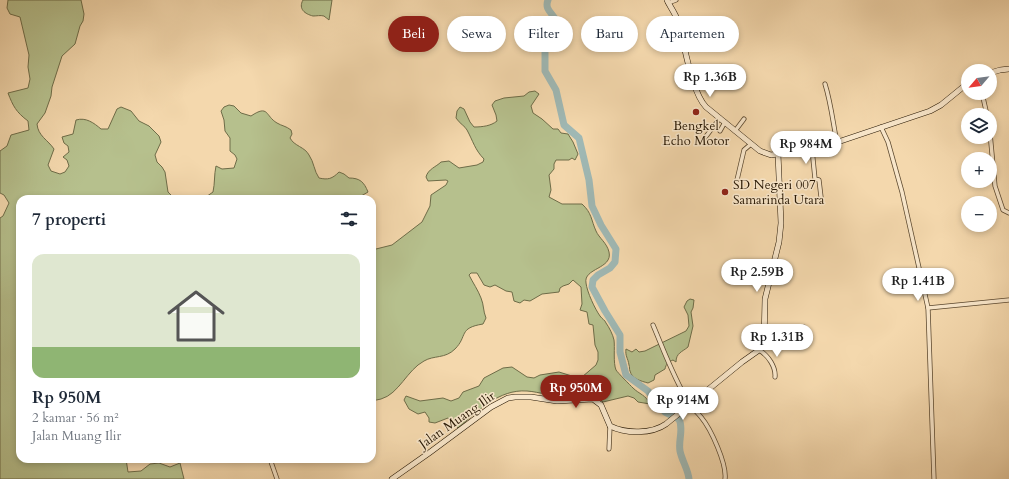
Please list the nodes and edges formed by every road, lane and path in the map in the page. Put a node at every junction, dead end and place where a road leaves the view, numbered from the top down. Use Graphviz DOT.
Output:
graph roads {
  1 [pos="676,0"];
  2 [pos="668,2"];
  3 [pos="700,67"];
  4 [pos="1009,69"];
  5 [pos="690,71"];
  6 [pos="997,71"];
  7 [pos="825,84"];
  8 [pos="961,89"];
  9 [pos="720,118"];
  10 [pos="744,119"];
  11 [pos="725,122"];
  12 [pos="881,127"];
  13 [pos="720,131"];
  14 [pos="735,131"];
  15 [pos="704,139"];
  16 [pos="837,143"];
  17 [pos="751,144"];
  18 [pos="991,144"];
  19 [pos="812,149"];
  20 [pos="778,154"];
  21 [pos="737,180"];
  22 [pos="821,197"];
  23 [pos="1009,213"];
  24 [pos="1009,300"];
  25 [pos="928,308"];
  26 [pos="653,325"];
  27 [pos="804,328"];
  28 [pos="764,343"];
  29 [pos="759,350"];
  30 [pos="776,377"];
  31 [pos="689,405"];
  32 [pos="610,426"];
  33 [pos="609,448"];
  34 [pos="271,463"];
  35 [pos="277,479"];
  36 [pos="392,479"];
  37 [pos="726,479"];
  38 [pos="934,479"];
  1 -- 2 [label="street"];
  2 -- 5 [label="main road"];
  3 -- 5 [label="street"];
  4 -- 6 [label="main road"];
  5 -- 9 [label="main road"];
  7 -- 16 [label="street"];
  8 -- 12 [label="main road"];
  9 -- 11 [label="main road"];
  9 -- 15 [label="street"];
  10 -- 14 [label="street"];
  11 -- 13 [label="street"];
  11 -- 14 [label="main road"];
  12 -- 16 [label="main road"];
  12 -- 25 [label="street"];
  14 -- 17 [label="main road"];
  16 -- 19 [label="main road"];
  17 -- 20 [label="main road"];
  17 -- 21 [label="street"];
  18 -- 23 [label="street"];
  19 -- 20 [label="main road"];
  19 -- 22 [label="street"];
  20 -- 28 [label="main road"];
  24 -- 25 [label="street"];
  25 -- 38 [label="street"];
  26 -- 31 [label="street"];
  27 -- 28 [label="street"];
  28 -- 29 [label="main road"];
  29 -- 30 [label="street"];
  29 -- 31 [label="main road"];
  31 -- 32 [label="main road"];
  31 -- 37 [label="street"];
  32 -- 33 [label="street"];
  32 -- 36 [label="main road, Jalan Muang Ilir"];
  34 -- 35 [label="street"];
}
